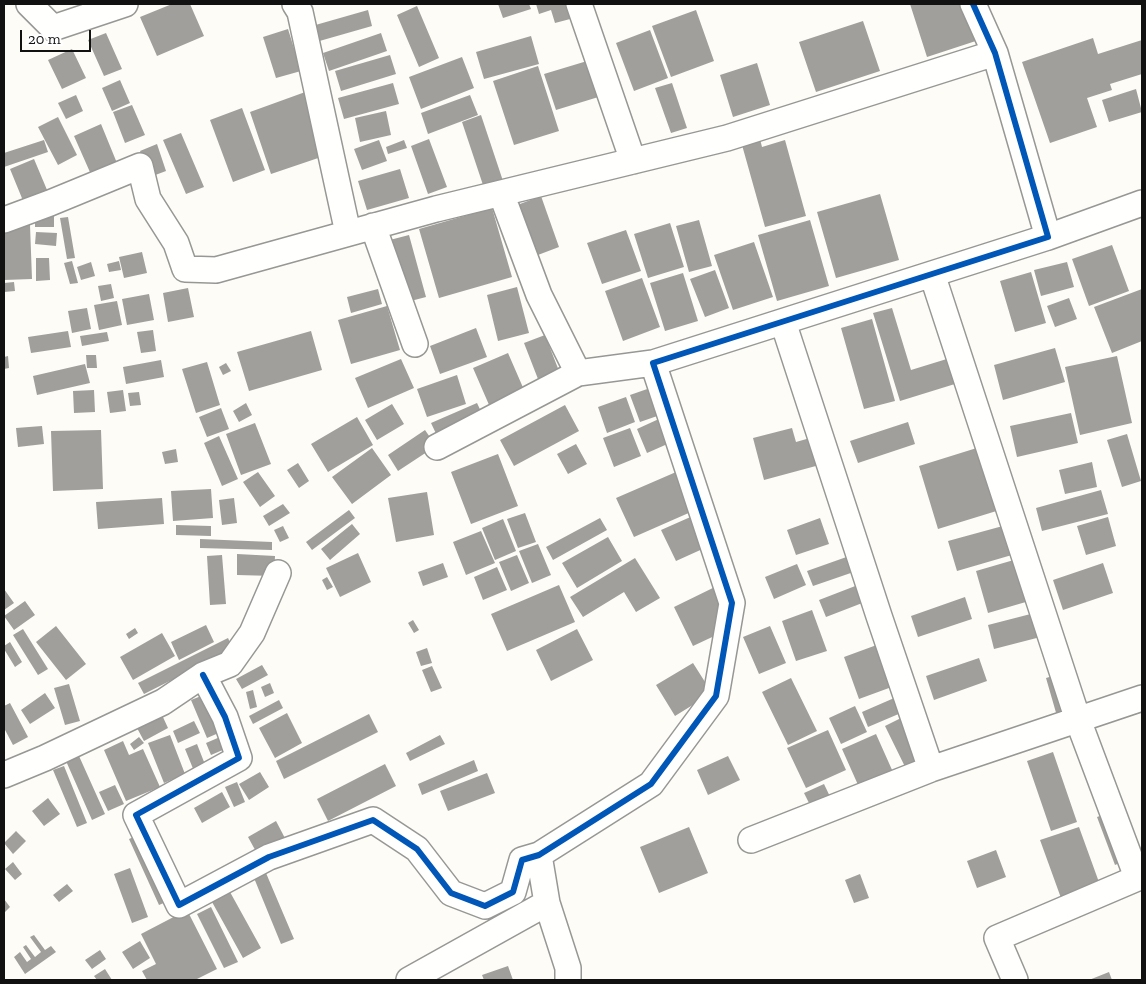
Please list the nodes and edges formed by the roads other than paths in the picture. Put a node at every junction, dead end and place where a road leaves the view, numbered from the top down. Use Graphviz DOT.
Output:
graph roads {
  1 [pos="29,4"];
  2 [pos="126,4"];
  3 [pos="295,4"];
  4 [pos="579,4"];
  5 [pos="973,4"];
  6 [pos="994,53"];
  7 [pos="633,161"];
  8 [pos="501,193"];
  9 [pos="1142,202"];
  10 [pos="4,220"];
  11 [pos="373,226"];
  12 [pos="348,233"];
  13 [pos="1048,237"];
  14 [pos="932,274"];
  15 [pos="782,322"];
  16 [pos="415,344"];
  17 [pos="654,363"];
  18 [pos="578,373"];
  19 [pos="437,447"];
  20 [pos="278,573"];
  21 [pos="203,675"];
  22 [pos="1142,698"];
  23 [pos="1078,720"];
  24 [pos="931,769"];
  25 [pos="4,775"];
  26 [pos="751,840"];
  27 [pos="539,855"];
  28 [pos="1140,877"];
  29 [pos="547,903"];
  30 [pos="409,980"];
  31 [pos="568,980"];
  32 [pos="1015,980"];
  1 -- 2 [label="street"];
  3 -- 12 [label="street"];
  4 -- 7 [label="street"];
  5 -- 6 [label="street"];
  6 -- 7 [label="street"];
  6 -- 13 [label="street"];
  7 -- 8 [label="street"];
  8 -- 11 [label="street"];
  8 -- 18 [label="street"];
  9 -- 13 [label="street"];
  10 -- 12 [label="street"];
  11 -- 12 [label="street"];
  11 -- 16 [label="street"];
  13 -- 14 [label="street"];
  14 -- 15 [label="street"];
  14 -- 23 [label="street"];
  15 -- 17 [label="street"];
  15 -- 24 [label="street"];
  17 -- 18 [label="street"];
  17 -- 27 [label="street"];
  18 -- 19 [label="street"];
  20 -- 21 [label="street"];
  21 -- 25 [label="street"];
  21 -- 27 [label="street"];
  22 -- 23 [label="street"];
  23 -- 24 [label="street"];
  23 -- 28 [label="street"];
  24 -- 26 [label="street"];
  27 -- 29 [label="street"];
  28 -- 32 [label="street"];
  29 -- 30 [label="street"];
  29 -- 31 [label="street"];
}
